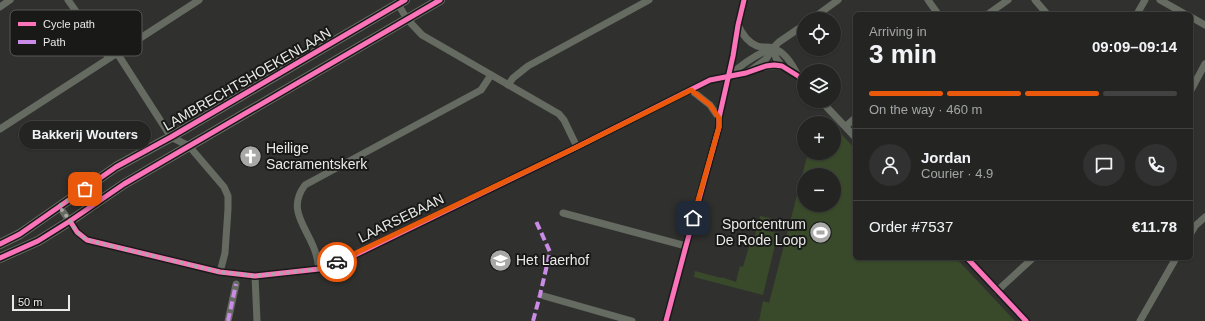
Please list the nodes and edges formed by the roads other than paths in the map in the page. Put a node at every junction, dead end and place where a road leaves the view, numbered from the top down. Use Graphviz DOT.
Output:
graph roads {
  1 [pos="10,0"];
  2 [pos="68,0"];
  3 [pos="198,0"];
  4 [pos="440,0"];
  5 [pos="649,0"];
  6 [pos="744,0"];
  7 [pos="838,0"];
  8 [pos="928,0"];
  9 [pos="1008,0"];
  10 [pos="1034,0"];
  11 [pos="1145,0"];
  12 [pos="1160,0"];
  13 [pos="402,2"];
  14 [pos="0,7"];
  15 [pos="75,10"];
  16 [pos="822,12"];
  17 [pos="937,12"];
  18 [pos="991,12"];
  19 [pos="1045,12"];
  20 [pos="1138,12"];
  21 [pos="1181,12"];
  22 [pos="1193,18"];
  23 [pos="407,19"];
  24 [pos="738,25"];
  25 [pos="1205,25"];
  26 [pos="797,30"];
  27 [pos="142,37"];
  28 [pos="773,48"];
  29 [pos="112,56"];
  30 [pos="119,56"];
  31 [pos="109,58"];
  32 [pos="1205,64"];
  33 [pos="782,66"];
  34 [pos="751,70"];
  35 [pos="797,74"];
  36 [pos="491,75"];
  37 [pos="797,75"];
  38 [pos="729,76"];
  39 [pos="508,85"];
  40 [pos="1193,86"];
  41 [pos="691,90"];
  42 [pos="829,108"];
  43 [pos="719,118"];
  44 [pos="853,120"];
  45 [pos="846,126"];
  46 [pos="0,129"];
  47 [pos="853,135"];
  48 [pos="171,137"];
  49 [pos="189,146"];
  50 [pos="577,147"];
  51 [pos="85,189"];
  52 [pos="96,202"];
  53 [pos="59,206"];
  54 [pos="563,213"];
  55 [pos="1205,217"];
  56 [pos="70,221"];
  57 [pos="1193,230"];
  58 [pos="0,244"];
  59 [pos="686,246"];
  60 [pos="0,258"];
  61 [pos="969,260"];
  62 [pos="1030,260"];
  63 [pos="1175,260"];
  64 [pos="319,269"];
  65 [pos="220,272"];
  66 [pos="255,276"];
  67 [pos="236,284"];
  68 [pos="997,290"];
  69 [pos="544,296"];
  70 [pos="228,321"];
  71 [pos="257,321"];
  72 [pos="632,321"];
  73 [pos="666,321"];
  74 [pos="1026,321"];
  75 [pos="1140,321"];
  1 -- 14 [label="street"];
  2 -- 15 [label="street"];
  3 -- 27 [label="street"];
  4 -- 23 [label="street, LAMBRECHTSHOEKENLAAN"];
  5 -- 39 [label="street"];
  6 -- 24 [label="street"];
  7 -- 16 [label="street"];
  8 -- 17 [label="street"];
  9 -- 18 [label="street"];
  10 -- 19 [label="street"];
  11 -- 20 [label="street"];
  12 -- 21 [label="street"];
  13 -- 23 [label="street, LAMBRECHTSHOEKENLAAN"];
  13 -- 48 [label="street, LAMBRECHTSHOEKENLAAN"];
  22 -- 25 [label="street"];
  23 -- 36 [label="street"];
  23 -- 49 [label="street, LAMBRECHTSHOEKENLAAN"];
  24 -- 28 [label="street"];
  24 -- 38 [label="street"];
  26 -- 28 [label="street, LAARSEBAAN"];
  28 -- 33 [label="street"];
  28 -- 34 [label="street, LAARSEBAAN"];
  28 -- 35 [label="street"];
  28 -- 38 [label="street, LAARSEBAAN"];
  29 -- 31 [label="street"];
  30 -- 48 [label="street"];
  31 -- 46 [label="street"];
  32 -- 40 [label="street"];
  33 -- 34 [label="street"];
  33 -- 37 [label="street"];
  34 -- 38 [label="street, LAARSEBAAN"];
  36 -- 39 [label="street"];
  36 -- 64 [label="street"];
  38 -- 41 [label="street, LAARSEBAAN"];
  38 -- 43 [label="street"];
  39 -- 50 [label="street"];
  41 -- 43 [label="street"];
  41 -- 50 [label="street, LAARSEBAAN"];
  42 -- 45 [label="street"];
  43 -- 59 [label="street"];
  44 -- 45 [label="street"];
  45 -- 47 [label="street"];
  48 -- 49 [label="street, LAMBRECHTSHOEKENLAAN"];
  48 -- 51 [label="street, LAMBRECHTSHOEKENLAAN"];
  49 -- 52 [label="street, LAMBRECHTSHOEKENLAAN"];
  49 -- 65 [label="street"];
  50 -- 64 [label="street, LAARSEBAAN"];
  51 -- 52 [label="street"];
  51 -- 53 [label="street, LAMBRECHTSHOEKENLAAN"];
  52 -- 56 [label="street, LAMBRECHTSHOEKENLAAN"];
  53 -- 56 [label="street"];
  53 -- 58 [label="street, LAMBRECHTSHOEKENLAAN"];
  54 -- 59 [label="street"];
  55 -- 57 [label="street"];
  56 -- 60 [label="street, LAMBRECHTSHOEKENLAAN"];
  56 -- 65 [label="street, LAARSEBAAN"];
  59 -- 73 [label="street"];
  61 -- 68 [label="street"];
  62 -- 68 [label="street"];
  63 -- 75 [label="street"];
  64 -- 66 [label="street, LAARSEBAAN"];
  65 -- 66 [label="street, LAARSEBAAN"];
  66 -- 71 [label="street"];
  67 -- 70 [label="street"];
  68 -- 74 [label="street"];
  69 -- 72 [label="street"];
}
